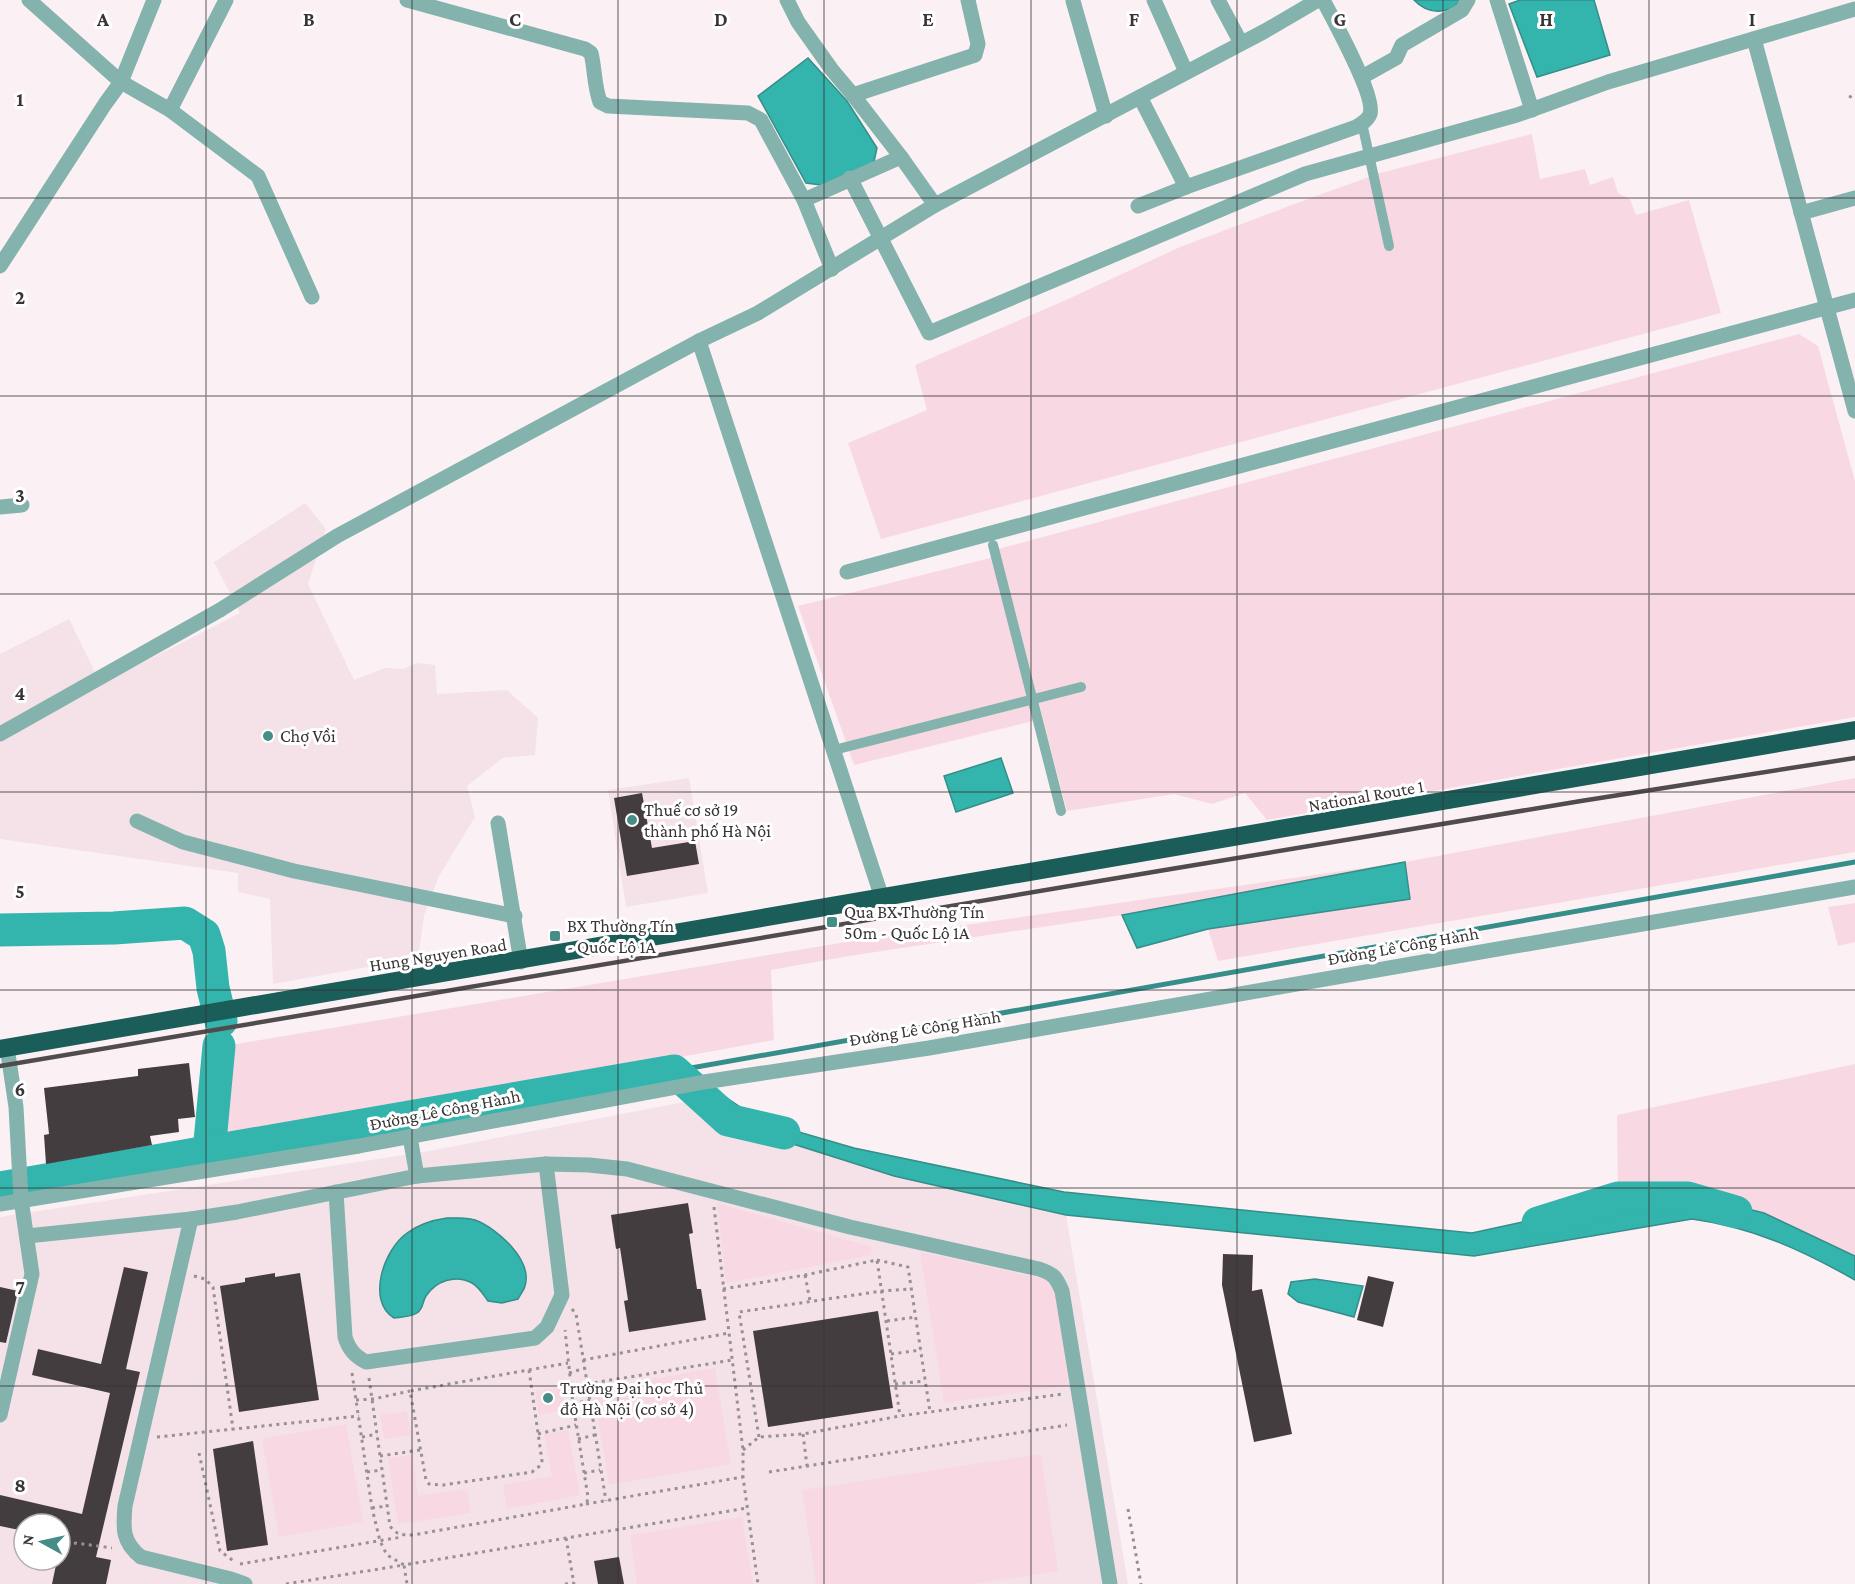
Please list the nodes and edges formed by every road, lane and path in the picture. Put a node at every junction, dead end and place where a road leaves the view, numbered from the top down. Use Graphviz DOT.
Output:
graph roads {
  1 [pos="30,0"];
  2 [pos="154,0"];
  3 [pos="226,0"];
  4 [pos="407,0"];
  5 [pos="787,0"];
  6 [pos="968,0"];
  7 [pos="1154,0"];
  8 [pos="1218,0"];
  9 [pos="1318,0"];
  10 [pos="1323,0"];
  11 [pos="1468,0"];
  12 [pos="1497,0"];
  13 [pos="1073,1"];
  14 [pos="1855,9"];
  15 [pos="1754,39"];
  16 [pos="1241,43"];
  17 [pos="1186,72"];
  18 [pos="1362,77"];
  19 [pos="121,82"];
  20 [pos="853,95"];
  21 [pos="1849,96"];
  22 [pos="1140,97"];
  23 [pos="1855,99"];
  24 [pos="170,110"];
  25 [pos="1532,110"];
  26 [pos="1106,116"];
  27 [pos="1362,123"];
  28 [pos="1370,156"];
  29 [pos="901,157"];
  30 [pos="850,178"];
  31 [pos="1186,187"];
  32 [pos="1855,198"];
  33 [pos="804,200"];
  34 [pos="935,205"];
  35 [pos="1138,206"];
  36 [pos="1801,213"];
  37 [pos="881,239"];
  38 [pos="1389,246"];
  39 [pos="0,266"];
  40 [pos="832,269"];
  41 [pos="312,297"];
  42 [pos="1855,300"];
  43 [pos="1827,308"];
  44 [pos="699,340"];
  45 [pos="1855,411"];
  46 [pos="22,505"];
  47 [pos="0,507"];
  48 [pos="993,546"];
  49 [pos="847,572"];
  50 [pos="1081,687"];
  51 [pos="1032,699"];
  52 [pos="1855,730"];
  53 [pos="0,734"];
  54 [pos="834,750"];
  55 [pos="1061,811"];
  56 [pos="137,821"];
  57 [pos="498,823"];
  58 [pos="1855,887"];
  59 [pos="883,901"];
  60 [pos="515,916"];
  61 [pos="521,962"];
  62 [pos="4,1048"];
  63 [pos="410,1137"];
  64 [pos="546,1164"];
  65 [pos="417,1176"];
  66 [pos="712,1190"];
  67 [pos="336,1192"];
  68 [pos="21,1195"];
  69 [pos="0,1204"];
  70 [pos="191,1219"];
  71 [pos="27,1236"];
  72 [pos="878,1260"];
  73 [pos="179,1272"];
  74 [pos="805,1275"];
  75 [pos="723,1289"];
  76 [pos="911,1289"];
  77 [pos="882,1291"];
  78 [pos="562,1295"];
  79 [pos="810,1301"];
  80 [pos="916,1317"];
  81 [pos="886,1321"];
  82 [pos="565,1329"];
  83 [pos="729,1333"];
  84 [pos="348,1348"];
  85 [pos="921,1350"];
  86 [pos="891,1354"];
  87 [pos="583,1360"];
  88 [pos="732,1360"];
  89 [pos="366,1362"];
  90 [pos="568,1363"];
  91 [pos="585,1368"];
  92 [pos="529,1370"];
  93 [pos="569,1373"];
  94 [pos="926,1381"];
  95 [pos="587,1384"];
  96 [pos="895,1384"];
  97 [pos="410,1391"];
  98 [pos="1078,1392"];
  99 [pos="373,1399"];
  100 [pos="356,1400"];
  101 [pos="590,1400"];
  102 [pos="573,1404"];
  103 [pos="930,1412"];
  104 [pos="0,1415"];
  105 [pos="358,1416"];
  106 [pos="900,1416"];
  107 [pos="1084,1422"];
  108 [pos="576,1425"];
  109 [pos="233,1429"];
  110 [pos="377,1434"];
  111 [pos="538,1434"];
  112 [pos="803,1434"];
  113 [pos="595,1435"];
  114 [pos="362,1437"];
  115 [pos="759,1437"];
  116 [pos="141,1438"];
  117 [pos="578,1439"];
  118 [pos="420,1450"];
  119 [pos="743,1450"];
  120 [pos="199,1453"];
  121 [pos="380,1456"];
  122 [pos="807,1466"];
  123 [pos="382,1470"];
  124 [pos="601,1470"];
  125 [pos="367,1472"];
  126 [pos="769,1472"];
  127 [pos="584,1473"];
  128 [pos="743,1477"];
  129 [pos="606,1501"];
  130 [pos="581,1505"];
  131 [pos="387,1506"];
  132 [pos="372,1508"];
  133 [pos="747,1508"];
  134 [pos="1128,1509"];
  135 [pos="413,1535"];
  136 [pos="126,1538"];
  137 [pos="566,1538"];
  138 [pos="380,1541"];
  139 [pos="72,1544"];
  140 [pos="242,1564"];
  141 [pos="404,1565"];
  142 [pos="232,1566"];
  143 [pos="574,1583"];
  144 [pos="245,1584"];
  145 [pos="286,1584"];
  146 [pos="407,1584"];
  147 [pos="565,1584"];
  148 [pos="758,1584"];
  149 [pos="1110,1584"];
  150 [pos="1141,1584"];
  1 -- 19 [label="street"];
  2 -- 19 [label="street"];
  3 -- 24 [label="street"];
  4 -- 33 [label="street"];
  5 -- 20 [label="street"];
  6 -- 20 [label="street"];
  7 -- 17 [label="street"];
  8 -- 16 [label="street"];
  9 -- 16 [label="street"];
  10 -- 18 [label="street"];
  11 -- 18 [label="street"];
  12 -- 25 [label="street"];
  13 -- 26 [label="street"];
  14 -- 15 [label="street"];
  15 -- 25 [label="street"];
  15 -- 36 [label="street"];
  16 -- 17 [label="street"];
  17 -- 22 [label="street"];
  18 -- 27 [label="street"];
  19 -- 24 [label="street"];
  19 -- 39 [label="street"];
  20 -- 29 [label="street"];
  21 -- 23 [label="path"];
  22 -- 26 [label="street"];
  22 -- 31 [label="street"];
  24 -- 41 [label="street"];
  25 -- 28 [label="street"];
  26 -- 34 [label="street"];
  27 -- 28 [label="lane"];
  27 -- 31 [label="street"];
  28 -- 37 [label="street"];
  28 -- 38 [label="lane"];
  29 -- 30 [label="street"];
  29 -- 34 [label="street"];
  30 -- 33 [label="street"];
  30 -- 37 [label="street"];
  31 -- 35 [label="street"];
  32 -- 36 [label="street"];
  33 -- 40 [label="street"];
  34 -- 37 [label="street"];
  36 -- 43 [label="street"];
  37 -- 40 [label="street"];
  40 -- 44 [label="street"];
  42 -- 43 [label="street"];
  43 -- 45 [label="street"];
  43 -- 49 [label="street"];
  44 -- 53 [label="street"];
  44 -- 54 [label="street"];
  46 -- 47 [label="street"];
  48 -- 51 [label="lane"];
  50 -- 51 [label="lane"];
  51 -- 54 [label="lane"];
  51 -- 55 [label="lane"];
  52 -- 59 [label="highway, National Route 1"];
  54 -- 59 [label="street"];
  56 -- 60 [label="street"];
  57 -- 60 [label="street"];
  58 -- 63 [label="street, Đường Lê Công Hành"];
  59 -- 61 [label="highway, Hung Nguyen Road"];
  60 -- 61 [label="street"];
  61 -- 62 [label="highway, Hung Nguyen Road"];
  62 -- 68 [label="street"];
  63 -- 65 [label="street"];
  63 -- 68 [label="street, Đường Lê Công Hành"];
  64 -- 65 [label="street"];
  64 -- 66 [label="street"];
  64 -- 78 [label="street"];
  65 -- 67 [label="street"];
  66 -- 75 [label="path"];
  66 -- 98 [label="street"];
  67 -- 70 [label="street"];
  67 -- 84 [label="street"];
  68 -- 69 [label="street, Đường Lê Công Hành"];
  68 -- 71 [label="street"];
  70 -- 71 [label="street"];
  70 -- 73 [label="street"];
  71 -- 104 [label="street"];
  72 -- 74 [label="path"];
  72 -- 76 [label="path"];
  72 -- 77 [label="path"];
  73 -- 109 [label="path"];
  73 -- 116 [label="street"];
  74 -- 75 [label="path"];
  74 -- 79 [label="path"];
  75 -- 83 [label="path"];
  76 -- 77 [label="path"];
  76 -- 80 [label="path"];
  77 -- 79 [label="path"];
  77 -- 81 [label="path"];
  78 -- 87 [label="path"];
  78 -- 89 [label="street"];
  79 -- 115 [label="path"];
  80 -- 81 [label="path"];
  80 -- 85 [label="path"];
  81 -- 86 [label="path"];
  82 -- 90 [label="path"];
  83 -- 87 [label="path"];
  83 -- 88 [label="path"];
  84 -- 89 [label="street"];
  84 -- 100 [label="path"];
  85 -- 86 [label="path"];
  85 -- 94 [label="path"];
  86 -- 96 [label="path"];
  87 -- 91 [label="path"];
  88 -- 95 [label="path"];
  88 -- 119 [label="path"];
  89 -- 99 [label="path"];
  90 -- 92 [label="path"];
  90 -- 93 [label="path"];
  91 -- 93 [label="path"];
  91 -- 95 [label="path"];
  92 -- 97 [label="path"];
  92 -- 111 [label="path"];
  93 -- 102 [label="path"];
  94 -- 96 [label="path"];
  94 -- 103 [label="path"];
  95 -- 101 [label="path"];
  96 -- 106 [label="path"];
  97 -- 99 [label="path"];
  97 -- 118 [label="path"];
  98 -- 103 [label="path"];
  98 -- 107 [label="street"];
  99 -- 100 [label="path"];
  99 -- 110 [label="path"];
  100 -- 105 [label="path"];
  101 -- 102 [label="path"];
  101 -- 113 [label="path"];
  102 -- 108 [label="path"];
  103 -- 106 [label="path"];
  105 -- 109 [label="path"];
  105 -- 114 [label="path"];
  106 -- 112 [label="path"];
  107 -- 122 [label="path"];
  107 -- 149 [label="street"];
  108 -- 111 [label="path"];
  108 -- 117 [label="path"];
  109 -- 116 [label="path"];
  110 -- 114 [label="path"];
  110 -- 121 [label="path"];
  111 -- 118 [label="path"];
  112 -- 115 [label="path"];
  112 -- 122 [label="path"];
  113 -- 117 [label="path"];
  113 -- 124 [label="path"];
  114 -- 125 [label="path"];
  115 -- 119 [label="path"];
  116 -- 136 [label="street"];
  117 -- 127 [label="path"];
  118 -- 121 [label="path"];
  119 -- 128 [label="path"];
  120 -- 140 [label="path"];
  121 -- 123 [label="path"];
  122 -- 126 [label="path"];
  123 -- 125 [label="path"];
  123 -- 131 [label="path"];
  124 -- 127 [label="path"];
  124 -- 129 [label="path"];
  125 -- 132 [label="path"];
  127 -- 130 [label="path"];
  128 -- 129 [label="path"];
  128 -- 133 [label="path"];
  129 -- 130 [label="path"];
  130 -- 135 [label="path"];
  131 -- 132 [label="path"];
  131 -- 135 [label="path"];
  132 -- 138 [label="path"];
  133 -- 137 [label="path"];
  133 -- 148 [label="path"];
  134 -- 150 [label="path"];
  135 -- 138 [label="path"];
  136 -- 139 [label="path"];
  136 -- 144 [label="street"];
  137 -- 141 [label="path"];
  137 -- 143 [label="path"];
  138 -- 140 [label="path"];
  138 -- 141 [label="path"];
  140 -- 142 [label="path"];
  141 -- 145 [label="path"];
  141 -- 146 [label="path"];
  143 -- 147 [label="path"];
}
